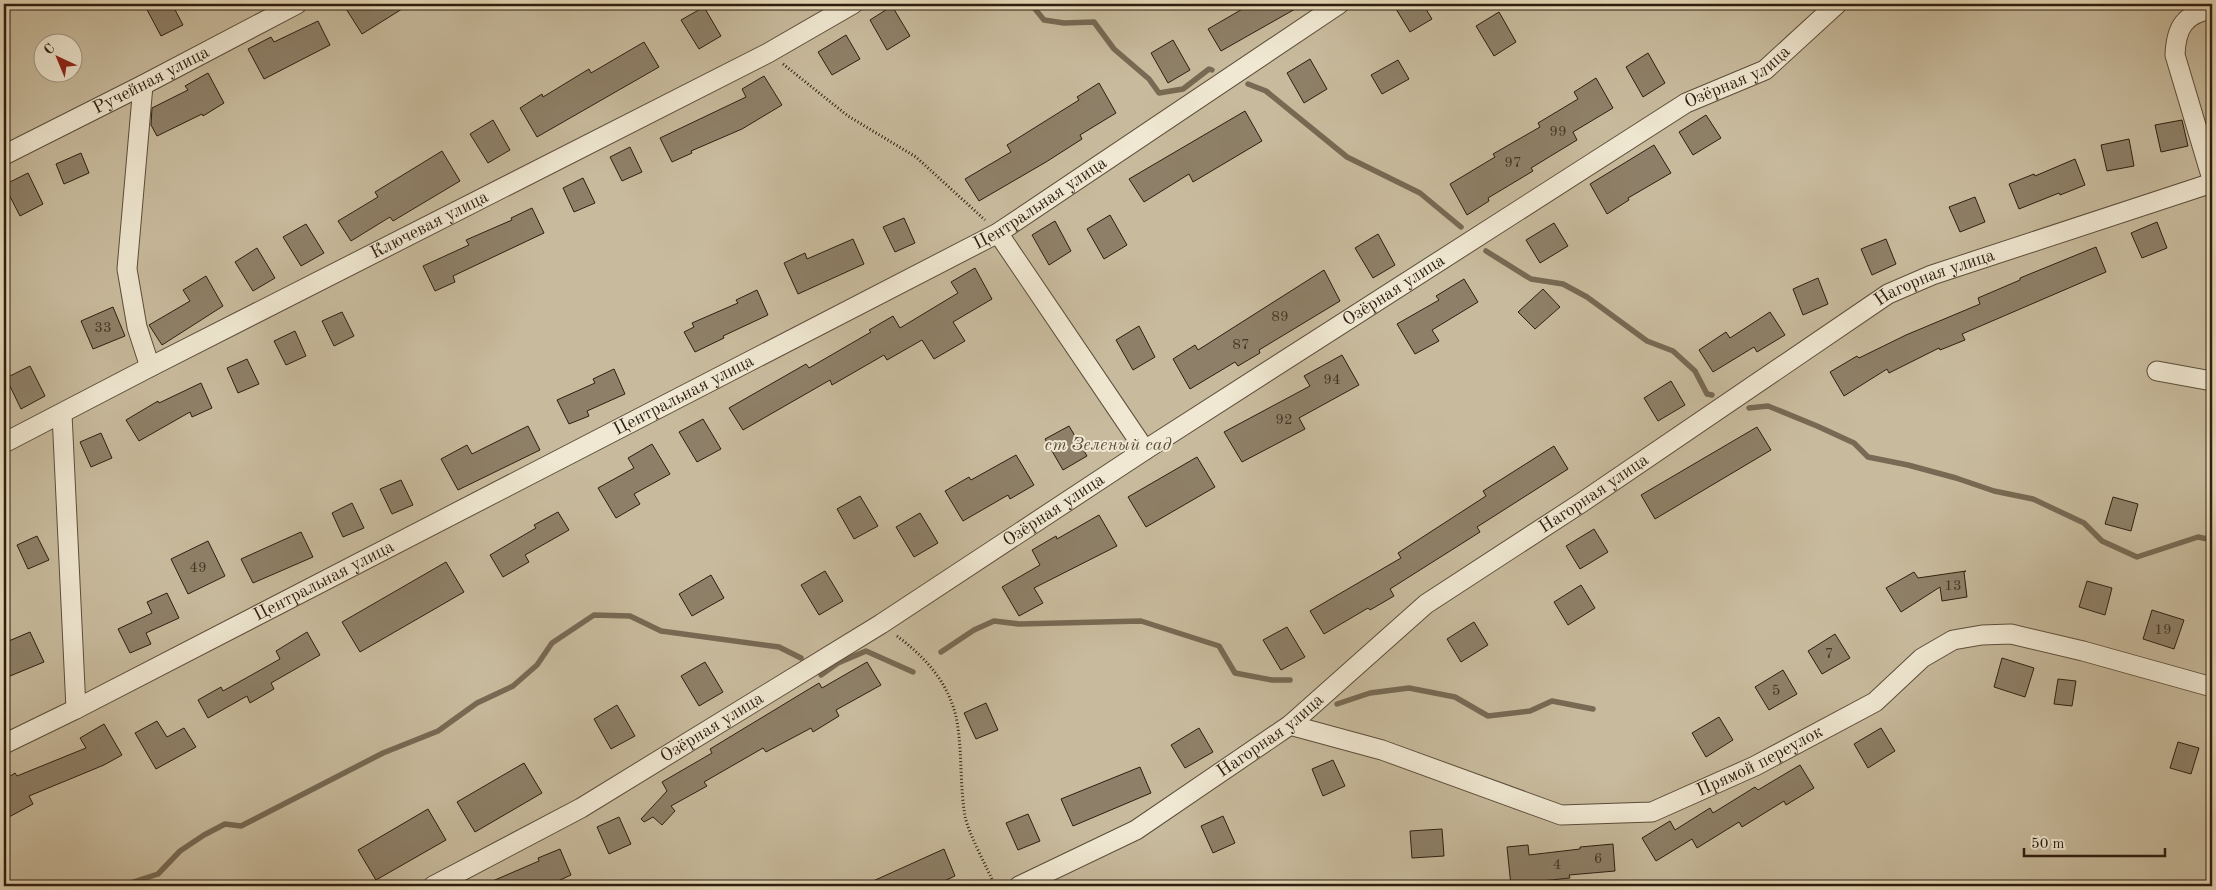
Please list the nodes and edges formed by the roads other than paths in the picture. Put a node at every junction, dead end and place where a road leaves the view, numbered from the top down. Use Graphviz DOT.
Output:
graph roads {
  1 [pos="297,4"];
  2 [pos="853,4"];
  3 [pos="1339,4"];
  4 [pos="1837,4"];
  5 [pos="2212,9"];
  6 [pos="143,85"];
  7 [pos="4,155"];
  8 [pos="2212,179"];
  9 [pos="2212,183"];
  10 [pos="998,233"];
  11 [pos="150,367"];
  12 [pos="2157,371"];
  13 [pos="2212,381"];
  14 [pos="62,414"];
  15 [pos="4,444"];
  16 [pos="1145,450"];
  17 [pos="2212,687"];
  18 [pos="76,709"];
  19 [pos="1290,725"];
  20 [pos="4,744"];
  21 [pos="434,886"];
  22 [pos="1019,886"];
  1 -- 6 [label="street, Ручейная улица"];
  2 -- 11 [label="street, Ключевая улица"];
  3 -- 10 [label="street, Центральная улица"];
  4 -- 16 [label="street, Озёрная улица"];
  5 -- 8 [label="street"];
  6 -- 7 [label="street, Ручейная улица"];
  6 -- 11 [label="street"];
  9 -- 19 [label="street, Нагорная улица"];
  10 -- 16 [label="street"];
  10 -- 18 [label="street, Центральная улица"];
  11 -- 14 [label="street, Ключевая улица"];
  12 -- 13 [label="street"];
  14 -- 15 [label="street, Ключевая улица"];
  14 -- 18 [label="street"];
  16 -- 21 [label="street, Озёрная улица"];
  17 -- 19 [label="street, Прямой переулок"];
  18 -- 20 [label="street, Центральная улица"];
  19 -- 22 [label="street, Нагорная улица"];
}
